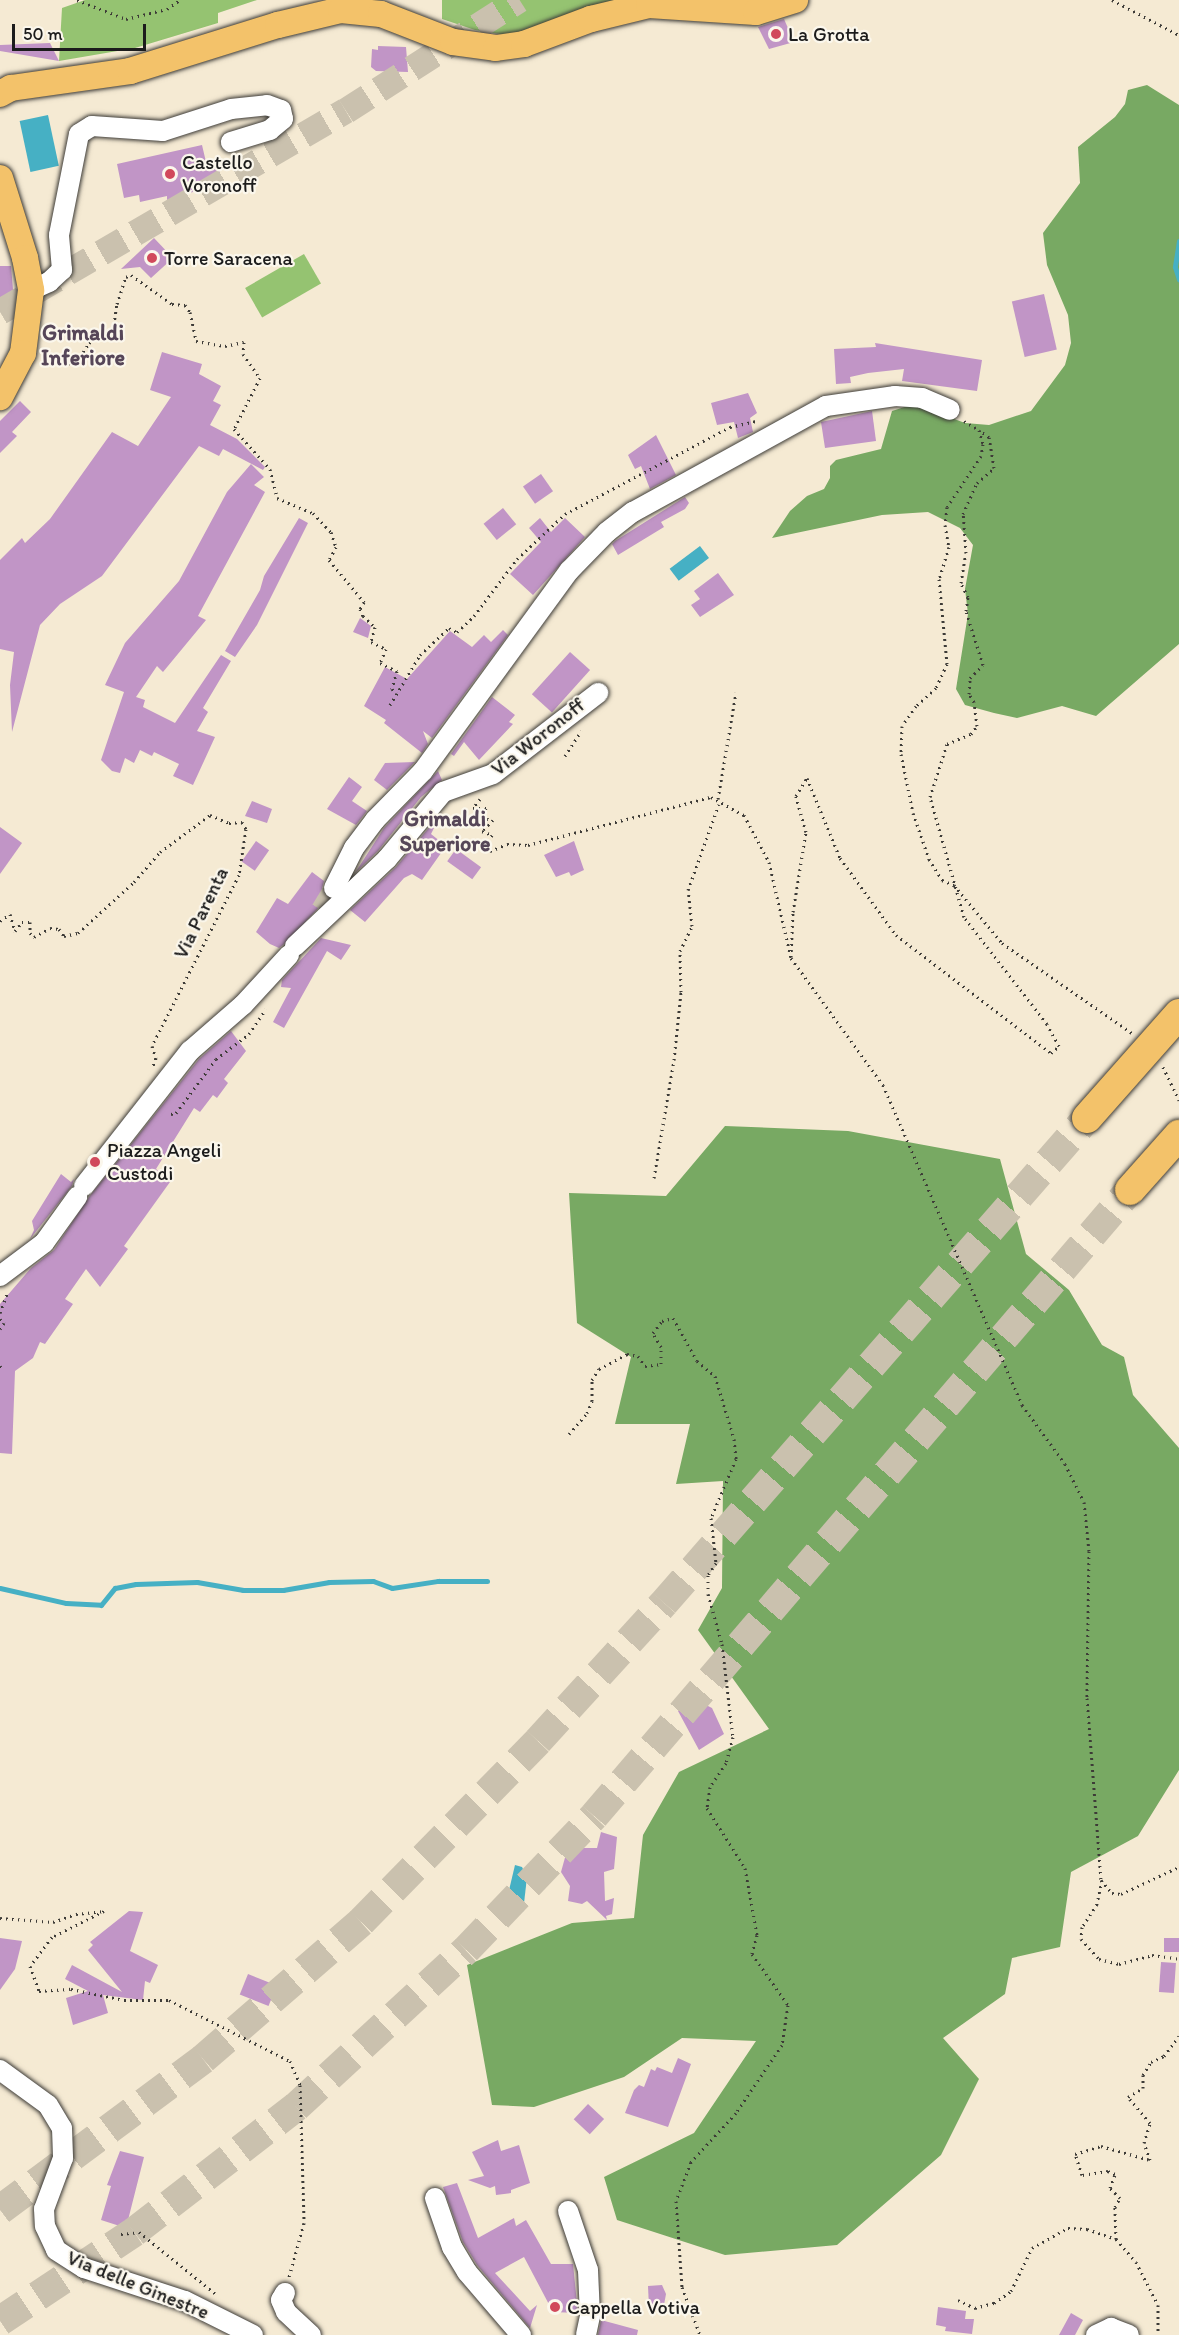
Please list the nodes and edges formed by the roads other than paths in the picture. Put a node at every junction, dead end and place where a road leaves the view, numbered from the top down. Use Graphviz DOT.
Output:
graph roads {
  1 [pos="795,0"];
  2 [pos="0,94"];
  3 [pos="231,142"];
  4 [pos="0,178"];
  5 [pos="31,290"];
  6 [pos="0,397"];
  7 [pos="950,410"];
  8 [pos="598,693"];
  9 [pos="334,888"];
  10 [pos="1179,1014"];
  11 [pos="1087,1118"];
  12 [pos="1179,1135"];
  13 [pos="1130,1190"];
  14 [pos="0,1276"];
  15 [pos="0,2070"];
  16 [pos="435,2198"];
  17 [pos="568,2211"];
  18 [pos="285,2293"];
  19 [pos="253,2335"];
  20 [pos="311,2335"];
  21 [pos="521,2335"];
  22 [pos="586,2335"];
  23 [pos="1096,2335"];
  24 [pos="1129,2335"];
  1 -- 2 [label="main road"];
  3 -- 5 [label="street"];
  4 -- 5 [label="main road"];
  5 -- 6 [label="main road"];
  7 -- 9 [label="street"];
  8 -- 14 [label="street, Via Woronoff"];
  10 -- 11 [label="highway, bridge"];
  12 -- 13 [label="highway"];
  15 -- 19 [label="street, Via delle Ginestre"];
  16 -- 21 [label="street"];
  17 -- 22 [label="street"];
  18 -- 20 [label="street"];
  23 -- 24 [label="street"];
}
